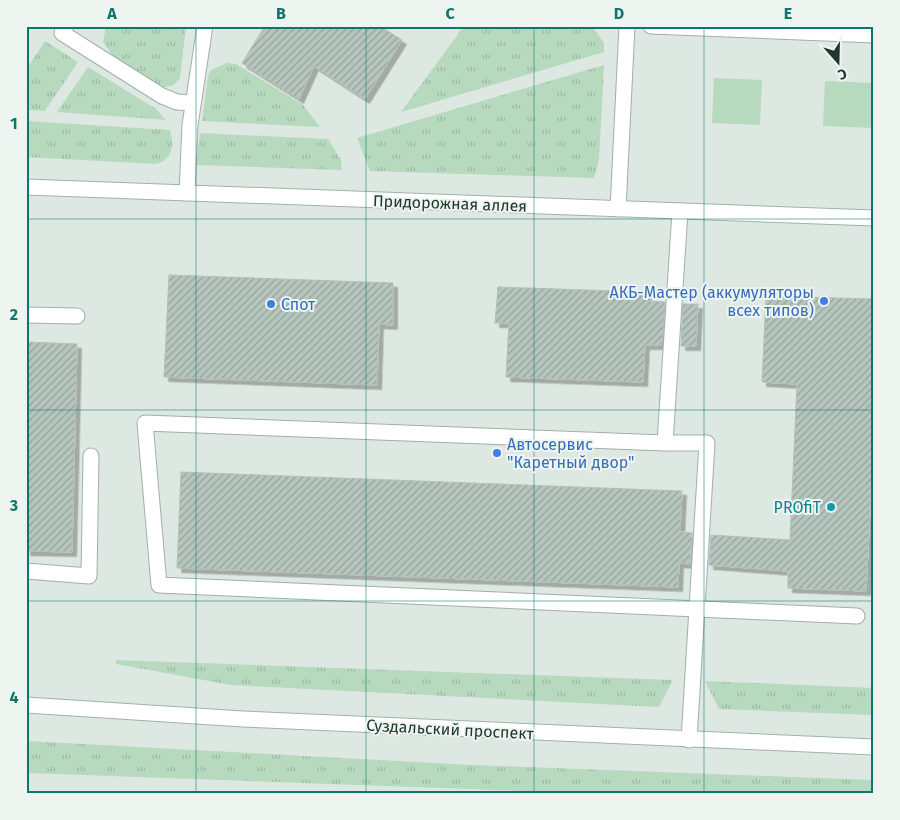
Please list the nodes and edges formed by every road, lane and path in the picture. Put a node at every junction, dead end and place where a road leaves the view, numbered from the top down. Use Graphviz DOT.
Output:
graph roads {
  1 [pos="66,26"];
  2 [pos="205,26"];
  3 [pos="626,26"];
  4 [pos="651,26"];
  5 [pos="874,35"];
  6 [pos="193,104"];
  7 [pos="26,187"];
  8 [pos="187,193"];
  9 [pos="618,208"];
  10 [pos="680,211"];
  11 [pos="874,218"];
  12 [pos="26,315"];
  13 [pos="77,316"];
  14 [pos="664,443"];
  15 [pos="91,456"];
  16 [pos="26,571"];
  17 [pos="697,609"];
  18 [pos="857,616"];
  19 [pos="26,705"];
  20 [pos="689,740"];
  21 [pos="874,747"];
  1 -- 6 [label="street"];
  2 -- 6 [label="street"];
  3 -- 9 [label="street"];
  4 -- 5 [label="street"];
  6 -- 8 [label="street"];
  7 -- 8 [label="street, Придорожная аллея"];
  8 -- 9 [label="street, Придорожная аллея"];
  9 -- 10 [label="street, Придорожная аллея"];
  10 -- 11 [label="street, Придорожная аллея"];
  10 -- 14 [label="street"];
  12 -- 13 [label="street"];
  14 -- 17 [label="street"];
  14 -- 17 [label="street"];
  15 -- 16 [label="street"];
  17 -- 18 [label="street"];
  17 -- 20 [label="street"];
  19 -- 20 [label="street, Суздальский проспект"];
  20 -- 21 [label="street, Суздальский проспект"];
}
